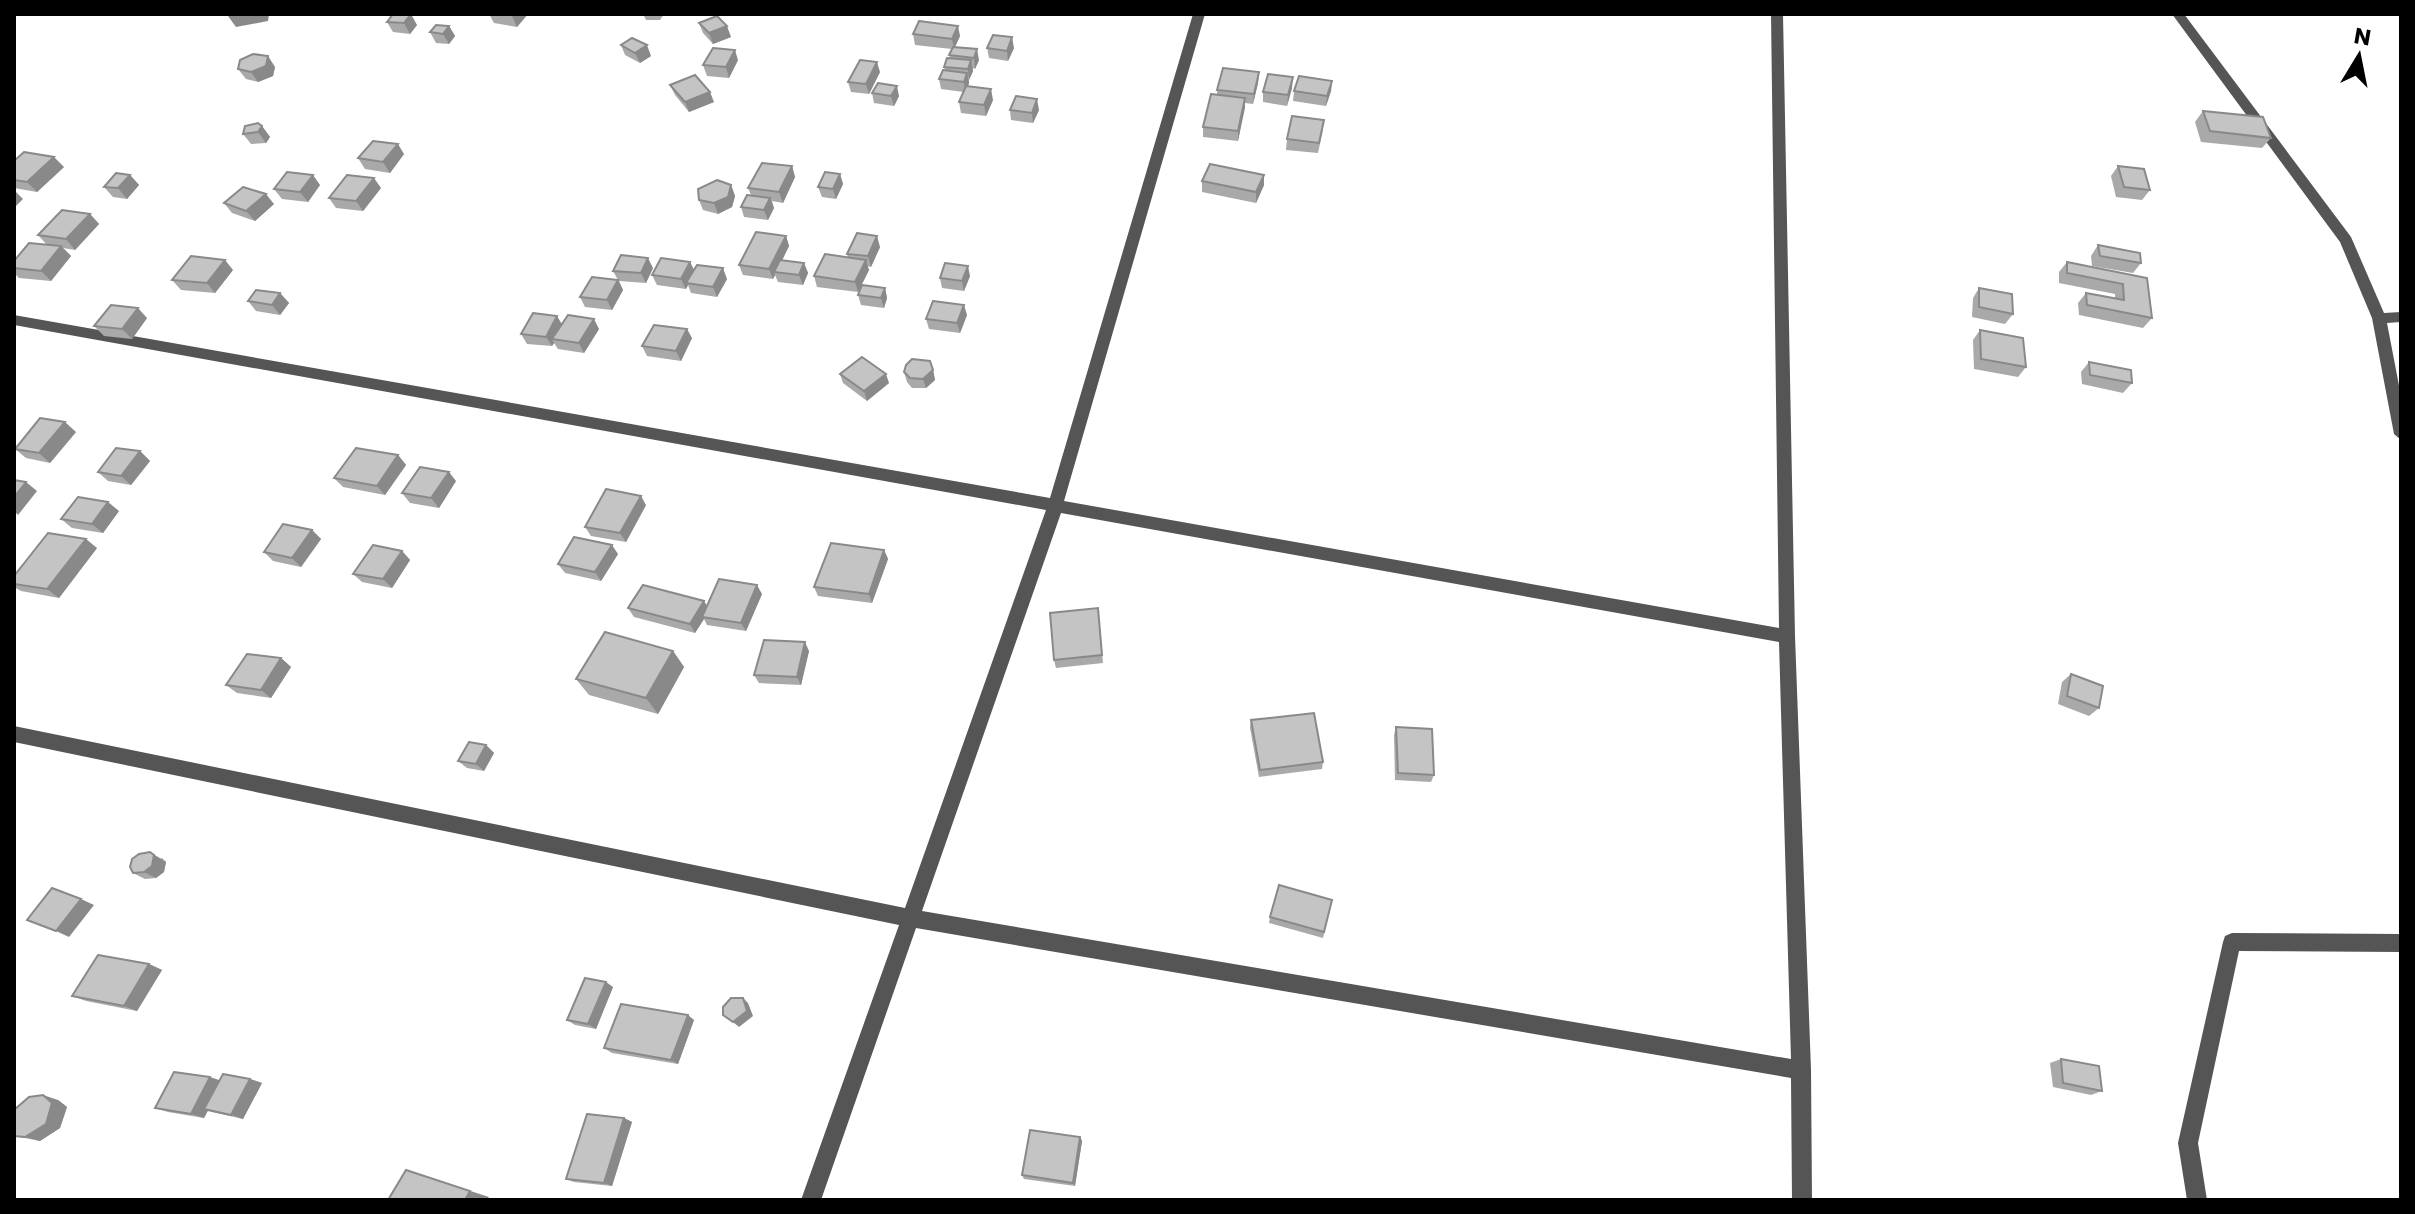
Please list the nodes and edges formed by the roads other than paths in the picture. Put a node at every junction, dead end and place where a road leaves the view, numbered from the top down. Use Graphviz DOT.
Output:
graph roads {
  1 [pos="1199,14"];
  2 [pos="1777,14"];
  3 [pos="2178,14"];
  4 [pos="2401,317"];
  5 [pos="2379,318"];
  6 [pos="14,320"];
  7 [pos="2401,434"];
  8 [pos="1056,504"];
  9 [pos="1787,636"];
  10 [pos="14,734"];
  11 [pos="910,918"];
  12 [pos="2401,943"];
  13 [pos="1801,1070"];
  14 [pos="811,1200"];
  15 [pos="1802,1200"];
  16 [pos="2197,1200"];
  1 -- 8 [label="street"];
  2 -- 9 [label="street"];
  3 -- 5 [label="street"];
  4 -- 5 [label="street"];
  5 -- 7 [label="street"];
  6 -- 8 [label="street"];
  8 -- 9 [label="street"];
  8 -- 11 [label="street"];
  9 -- 13 [label="street"];
  10 -- 11 [label="street"];
  11 -- 13 [label="street"];
  11 -- 14 [label="street"];
  12 -- 16 [label="street"];
  13 -- 15 [label="street"];
}
